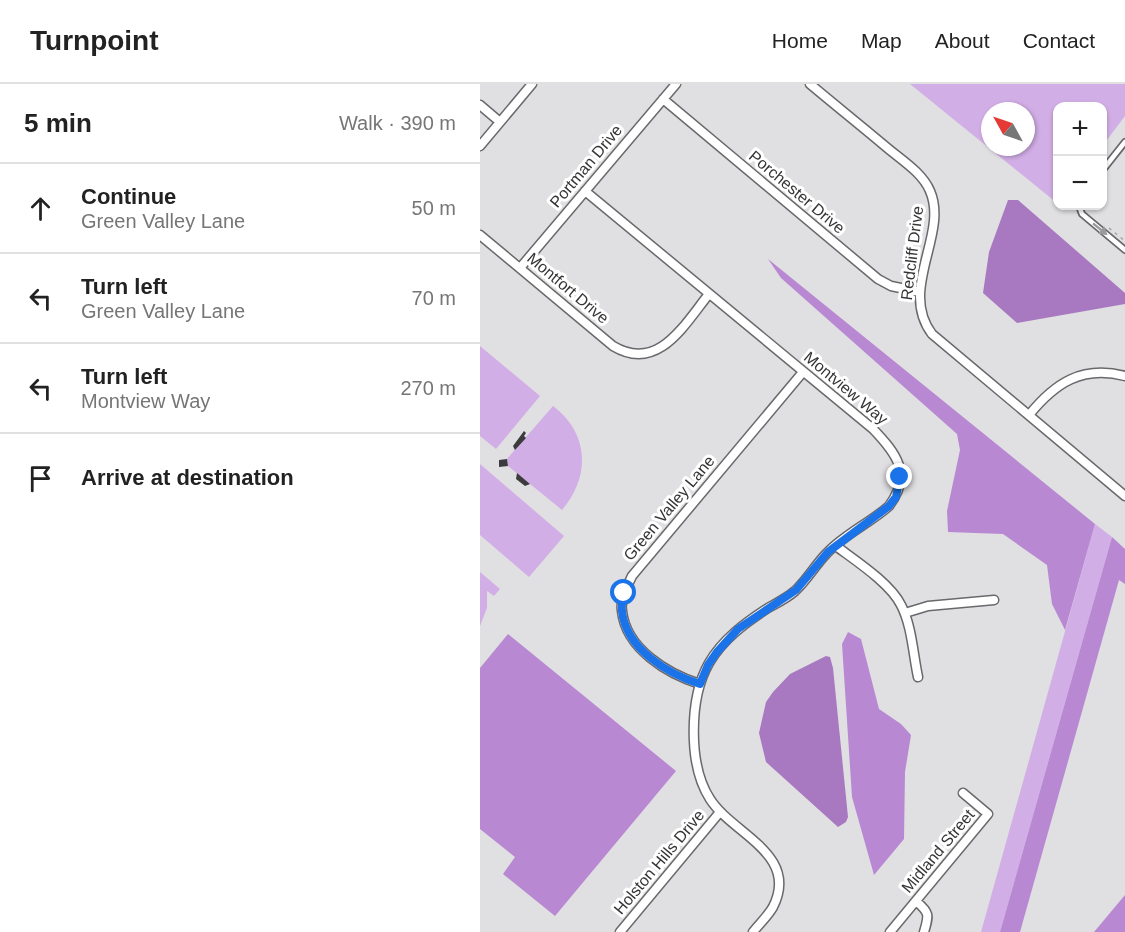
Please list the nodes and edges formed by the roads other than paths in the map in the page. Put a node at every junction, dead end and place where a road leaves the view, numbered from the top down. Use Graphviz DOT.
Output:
graph roads {
  1 [pos="532,84"];
  2 [pos="676,84"];
  3 [pos="810,84"];
  4 [pos="663,99"];
  5 [pos="480,105"];
  6 [pos="500,122"];
  7 [pos="1125,142"];
  8 [pos="480,146"];
  9 [pos="1107,165"];
  10 [pos="585,191"];
  11 [pos="1080,210"];
  12 [pos="480,235"];
  13 [pos="1125,250"];
  14 [pos="520,268"];
  15 [pos="920,292"];
  16 [pos="709,294"];
  17 [pos="803,372"];
  18 [pos="1125,376"];
  19 [pos="1029,415"];
  20 [pos="1125,496"];
  21 [pos="836,546"];
  22 [pos="994,600"];
  23 [pos="905,613"];
  24 [pos="918,677"];
  25 [pos="700,684"];
  26 [pos="963,793"];
  27 [pos="720,812"];
  28 [pos="916,901"];
  29 [pos="621,932"];
  30 [pos="753,932"];
  31 [pos="890,932"];
  32 [pos="924,932"];
  1 -- 6 [label="street"];
  2 -- 4 [label="street, Portman Drive"];
  3 -- 15 [label="street, Redcliff Drive"];
  4 -- 10 [label="street, Portman Drive"];
  4 -- 15 [label="street, Porchester Drive"];
  5 -- 6 [label="street"];
  6 -- 8 [label="street"];
  7 -- 9 [label="lane"];
  10 -- 14 [label="street, Portman Drive"];
  10 -- 16 [label="street, Montview Way"];
  11 -- 13 [label="lane, one-way"];
  12 -- 14 [label="street, Montfort Drive"];
  14 -- 16 [label="street, Montfort Drive"];
  15 -- 19 [label="street, Redcliff Drive"];
  16 -- 17 [label="street, Montview Way"];
  17 -- 21 [label="street, Montview Way"];
  17 -- 25 [label="street, Green Valley Lane"];
  18 -- 19 [label="street"];
  19 -- 20 [label="street, Redcliff Drive"];
  21 -- 23 [label="street"];
  21 -- 25 [label="street, Montview Way"];
  22 -- 23 [label="street"];
  23 -- 24 [label="street"];
  25 -- 27 [label="street, Montview Way"];
  26 -- 28 [label="street, Midland Street"];
  27 -- 29 [label="street, Holston Hills Drive"];
  27 -- 30 [label="street, Montview Way"];
  28 -- 31 [label="street, Midland Street"];
  28 -- 32 [label="street"];
}
